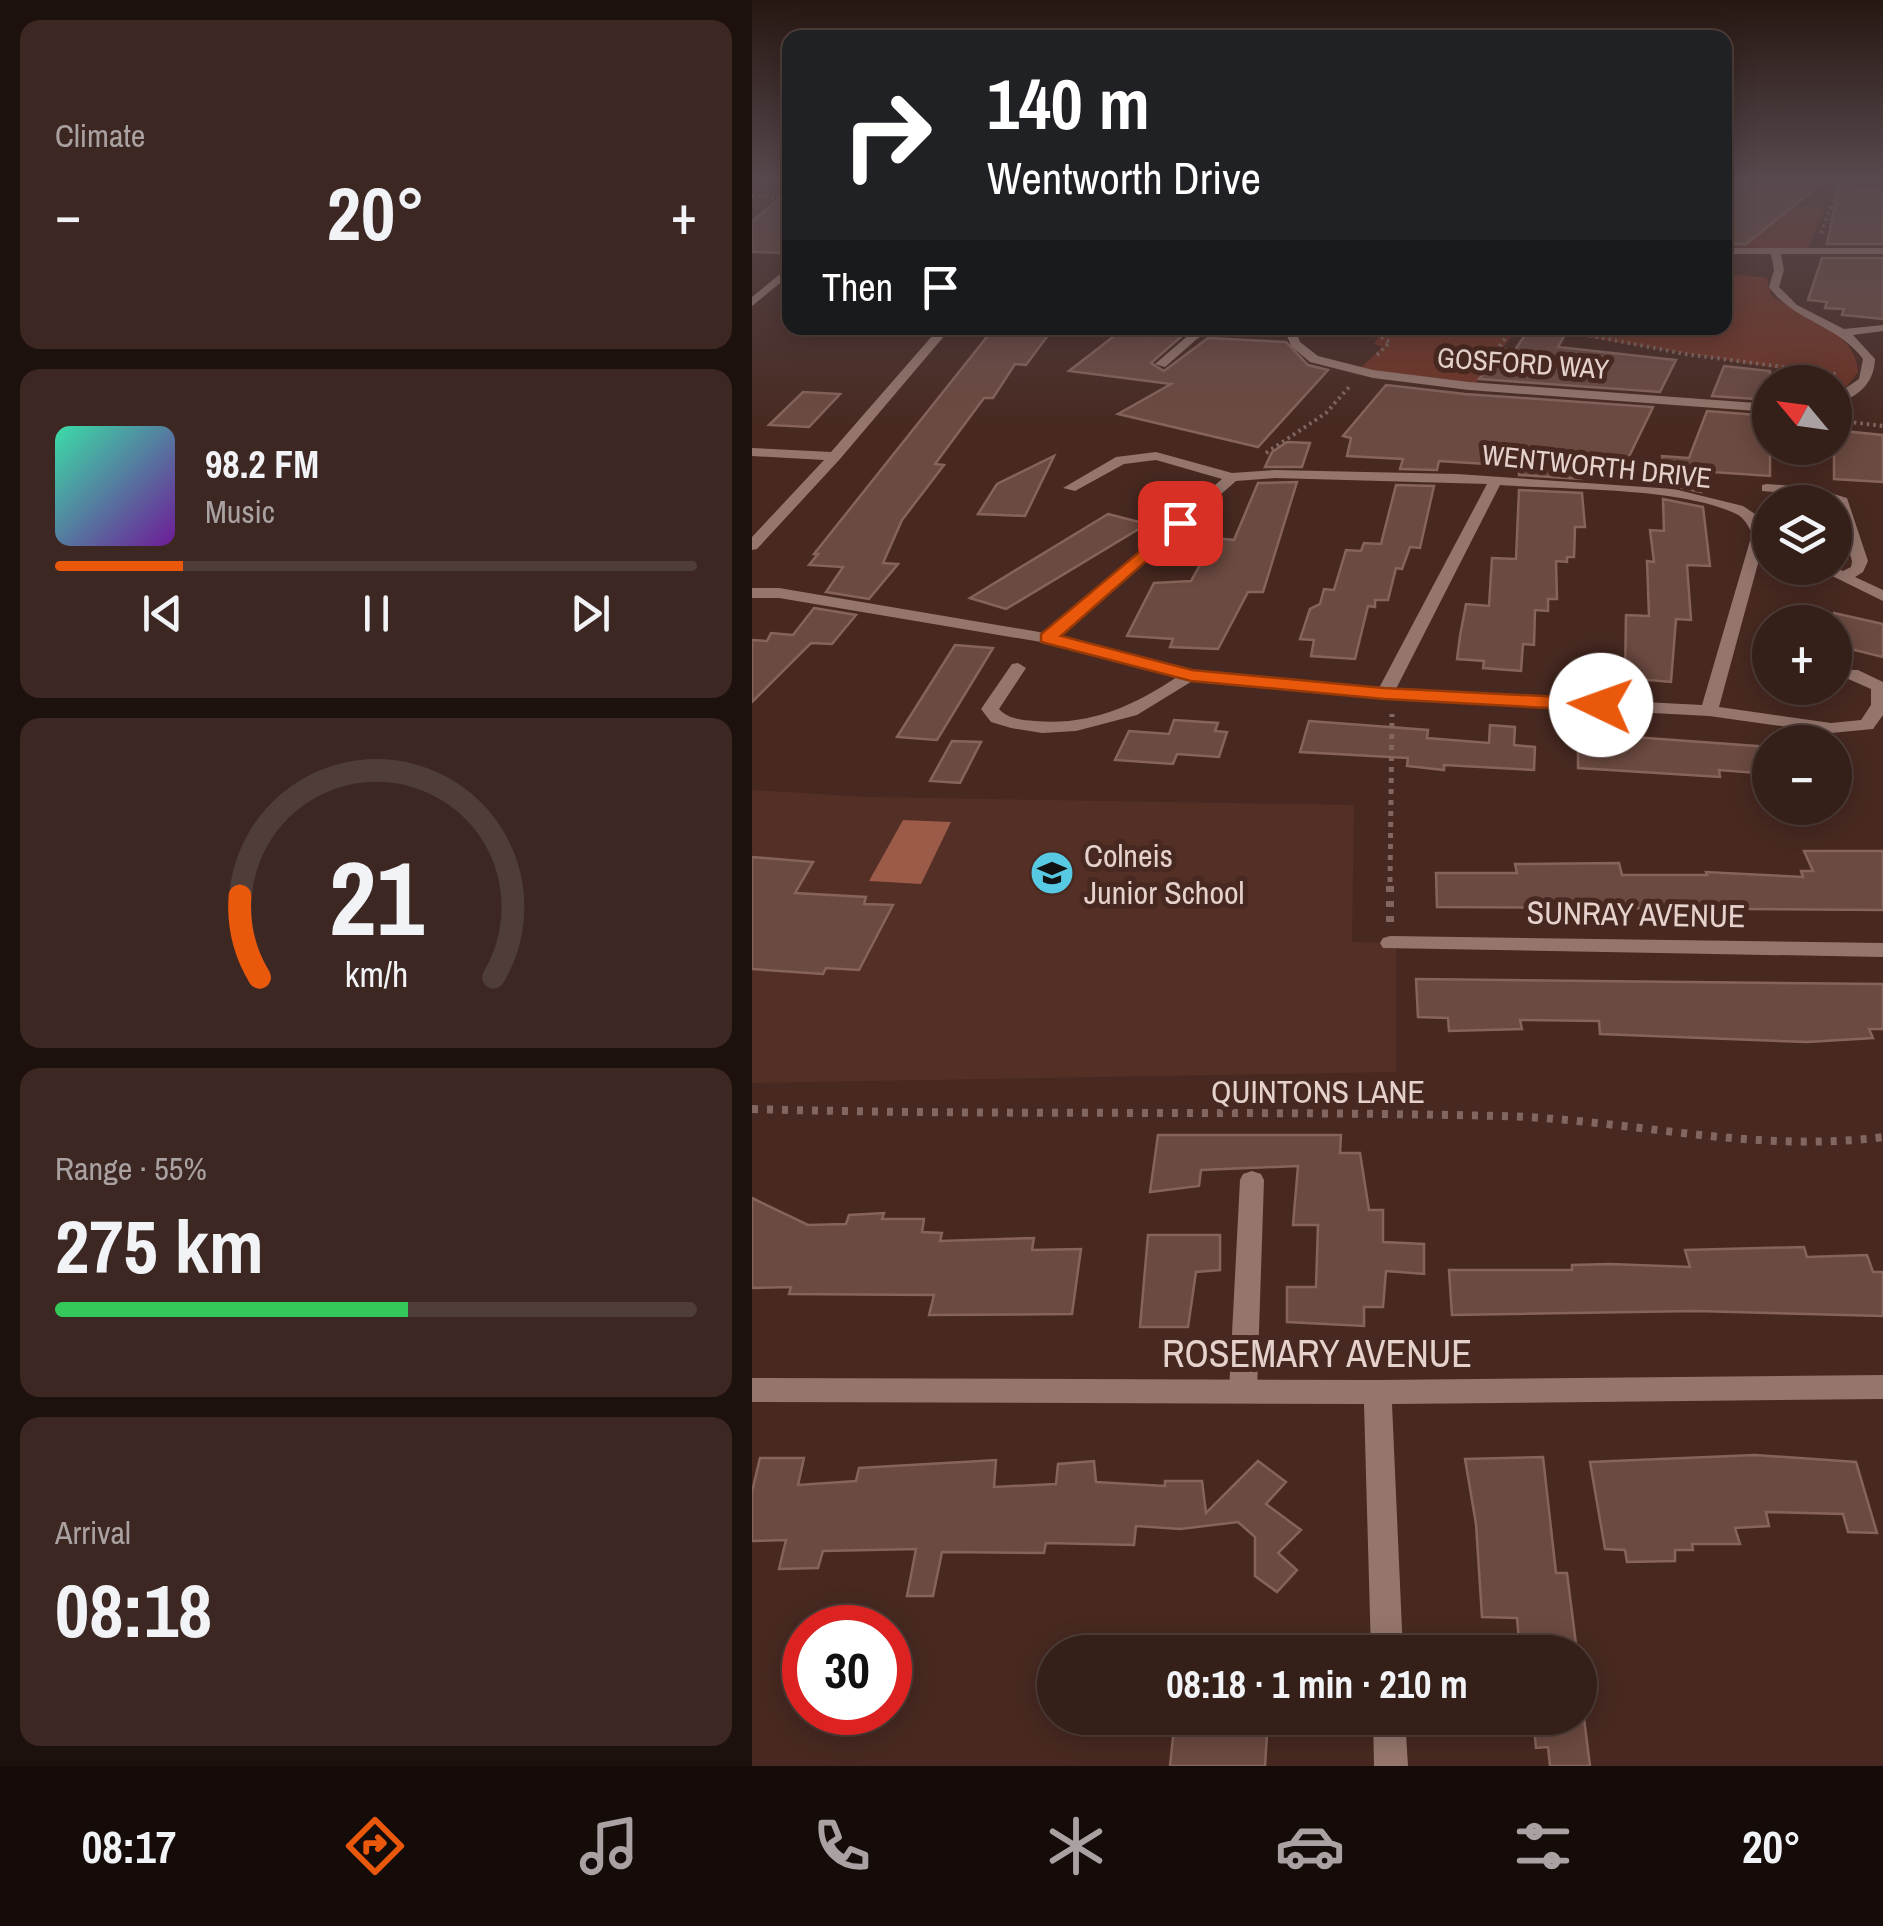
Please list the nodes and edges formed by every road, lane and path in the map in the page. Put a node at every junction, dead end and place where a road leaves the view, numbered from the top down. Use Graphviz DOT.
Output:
graph roads {
  1 [pos="1778,260"];
  2 [pos="782,276"];
  3 [pos="752,303"];
  4 [pos="1882,328"];
  5 [pos="1845,332"];
  6 [pos="939,335"];
  7 [pos="1197,335"];
  8 [pos="1292,335"];
  9 [pos="1380,335"];
  10 [pos="1508,335"];
  11 [pos="1588,335"];
  12 [pos="1161,364"];
  13 [pos="1361,372"];
  14 [pos="1867,378"];
  15 [pos="1469,386"];
  16 [pos="1852,392"];
  17 [pos="1752,407"];
  18 [pos="1852,422"];
  19 [pos="1882,426"];
  20 [pos="752,452"];
  21 [pos="835,456"];
  22 [pos="1232,477"];
  23 [pos="1496,480"];
  24 [pos="1070,488"];
  25 [pos="1752,521"];
  26 [pos="1852,534"];
  27 [pos="752,546"];
  28 [pos="1852,572"];
  29 [pos="1852,578"];
  30 [pos="1752,584"];
  31 [pos="752,593"];
  32 [pos="1882,596"];
  33 [pos="1048,638"];
  34 [pos="1018,668"];
  35 [pos="1852,674"];
  36 [pos="1191,675"];
  37 [pos="1384,694"];
  38 [pos="1709,711"];
  39 [pos="1390,943"];
  40 [pos="1882,950"];
  41 [pos="752,1109"];
  42 [pos="1882,1137"];
  43 [pos="1252,1180"];
  44 [pos="1882,1387"];
  45 [pos="752,1390"];
  46 [pos="1243,1391"];
  47 [pos="1378,1392"];
  48 [pos="1386,1635"];
  49 [pos="1390,1735"];
  50 [pos="1391,1766"];
  1 -- 5 [label="street"];
  2 -- 3 [label="street"];
  4 -- 5 [label="street"];
  5 -- 14 [label="street"];
  6 -- 21 [label="street"];
  7 -- 12 [label="street, GOSFORD WAY"];
  8 -- 13 [label="street, GOSFORD WAY"];
  9 -- 13 [label="path"];
  10 -- 15 [label="path"];
  11 -- 14 [label="path"];
  13 -- 15 [label="street, GOSFORD WAY"];
  13 -- 22 [label="path"];
  14 -- 16 [label="street"];
  15 -- 17 [label="street, GOSFORD WAY"];
  18 -- 19 [label="path"];
  20 -- 21 [label="street"];
  21 -- 27 [label="street"];
  22 -- 23 [label="street, WENTWORTH DRIVE"];
  22 -- 24 [label="street, WENTWORTH DRIVE"];
  22 -- 33 [label="street"];
  23 -- 25 [label="street, WENTWORTH DRIVE"];
  23 -- 37 [label="street"];
  26 -- 28 [label="street"];
  29 -- 32 [label="street"];
  30 -- 38 [label="street, WENTWORTH DRIVE"];
  31 -- 33 [label="street"];
  33 -- 36 [label="street"];
  34 -- 36 [label="street"];
  35 -- 38 [label="street"];
  36 -- 37 [label="street"];
  37 -- 38 [label="street"];
  37 -- 39 [label="path"];
  39 -- 40 [label="street, SUNRAY AVENUE"];
  41 -- 42 [label="path, QUINTONS LANE"];
  43 -- 46 [label="street"];
  44 -- 47 [label="street, ROSEMARY AVENUE"];
  45 -- 46 [label="street, ROSEMARY AVENUE"];
  46 -- 47 [label="street, ROSEMARY AVENUE"];
  47 -- 48 [label="street"];
  49 -- 50 [label="street"];
}
